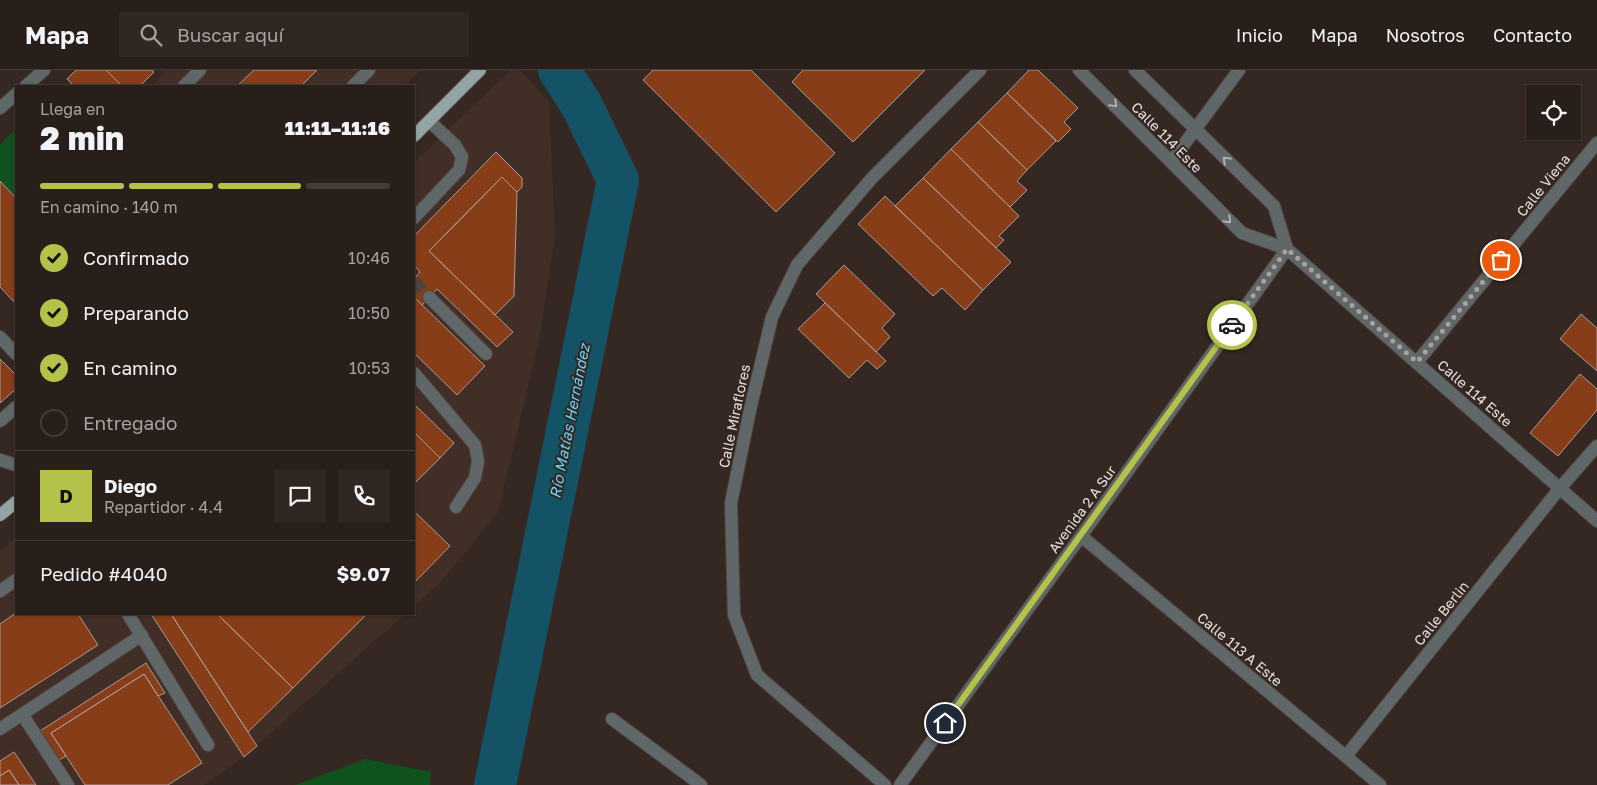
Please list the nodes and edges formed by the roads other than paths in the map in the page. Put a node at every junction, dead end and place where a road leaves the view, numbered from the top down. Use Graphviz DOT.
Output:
graph roads {
  1 [pos="44,70"];
  2 [pos="200,70"];
  3 [pos="369,70"];
  4 [pos="480,70"];
  5 [pos="980,70"];
  6 [pos="1079,70"];
  7 [pos="1135,70"];
  8 [pos="1239,70"];
  9 [pos="27,85"];
  10 [pos="185,85"];
  11 [pos="354,85"];
  12 [pos="15,95"];
  13 [pos="0,108"];
  14 [pos="429,121"];
  15 [pos="1195,130"];
  16 [pos="415,135"];
  17 [pos="1597,143"];
  18 [pos="1172,162"];
  19 [pos="415,217"];
  20 [pos="1287,249"];
  21 [pos="429,297"];
  22 [pos="0,337"];
  23 [pos="15,353"];
  24 [pos="486,354"];
  25 [pos="1417,362"];
  26 [pos="415,374"];
  27 [pos="15,408"];
  28 [pos="0,421"];
  29 [pos="1597,446"];
  30 [pos="0,460"];
  31 [pos="15,465"];
  32 [pos="1560,488"];
  33 [pos="15,503"];
  34 [pos="456,506"];
  35 [pos="0,515"];
  36 [pos="1597,521"];
  37 [pos="1081,536"];
  38 [pos="15,581"];
  39 [pos="0,591"];
  40 [pos="129,615"];
  41 [pos="142,635"];
  42 [pos="22,714"];
  43 [pos="612,719"];
  44 [pos="0,729"];
  45 [pos="208,746"];
  46 [pos="1346,756"];
  47 [pos="68,785"];
  48 [pos="701,785"];
  49 [pos="885,785"];
  50 [pos="900,785"];
  51 [pos="1380,785"];
  1 -- 9 [label="street"];
  2 -- 10 [label="street"];
  3 -- 11 [label="street"];
  4 -- 14 [label="main road"];
  5 -- 49 [label="street, Calle Miraflores"];
  6 -- 18 [label="street, Calle 114 Este, one-way"];
  7 -- 15 [label="street, Calle 114 Este"];
  8 -- 15 [label="street"];
  12 -- 13 [label="street"];
  14 -- 16 [label="main road"];
  14 -- 19 [label="street"];
  15 -- 18 [label="street"];
  20 -- 15 [label="street, Calle 114 Este, one-way"];
  17 -- 25 [label="street, Calle Viena"];
  18 -- 20 [label="street, Calle 114 Este, one-way"];
  20 -- 25 [label="street, Calle 114 Este"];
  20 -- 37 [label="street, Avenida 2 A Sur"];
  21 -- 24 [label="street"];
  22 -- 23 [label="street"];
  25 -- 32 [label="street, Calle 114 Este"];
  26 -- 34 [label="street"];
  27 -- 28 [label="street"];
  29 -- 32 [label="street, Calle Berlin"];
  30 -- 31 [label="street"];
  32 -- 36 [label="street, Calle 114 Este"];
  32 -- 46 [label="street, Calle Berlin"];
  33 -- 35 [label="main road"];
  37 -- 46 [label="street, Calle 113 A Este"];
  37 -- 50 [label="street, Avenida 2 A Sur"];
  38 -- 39 [label="street"];
  40 -- 41 [label="street"];
  41 -- 42 [label="street"];
  41 -- 45 [label="street"];
  42 -- 44 [label="street"];
  42 -- 47 [label="street"];
  43 -- 48 [label="street"];
  46 -- 51 [label="street, Calle 113 A Este"];
}
